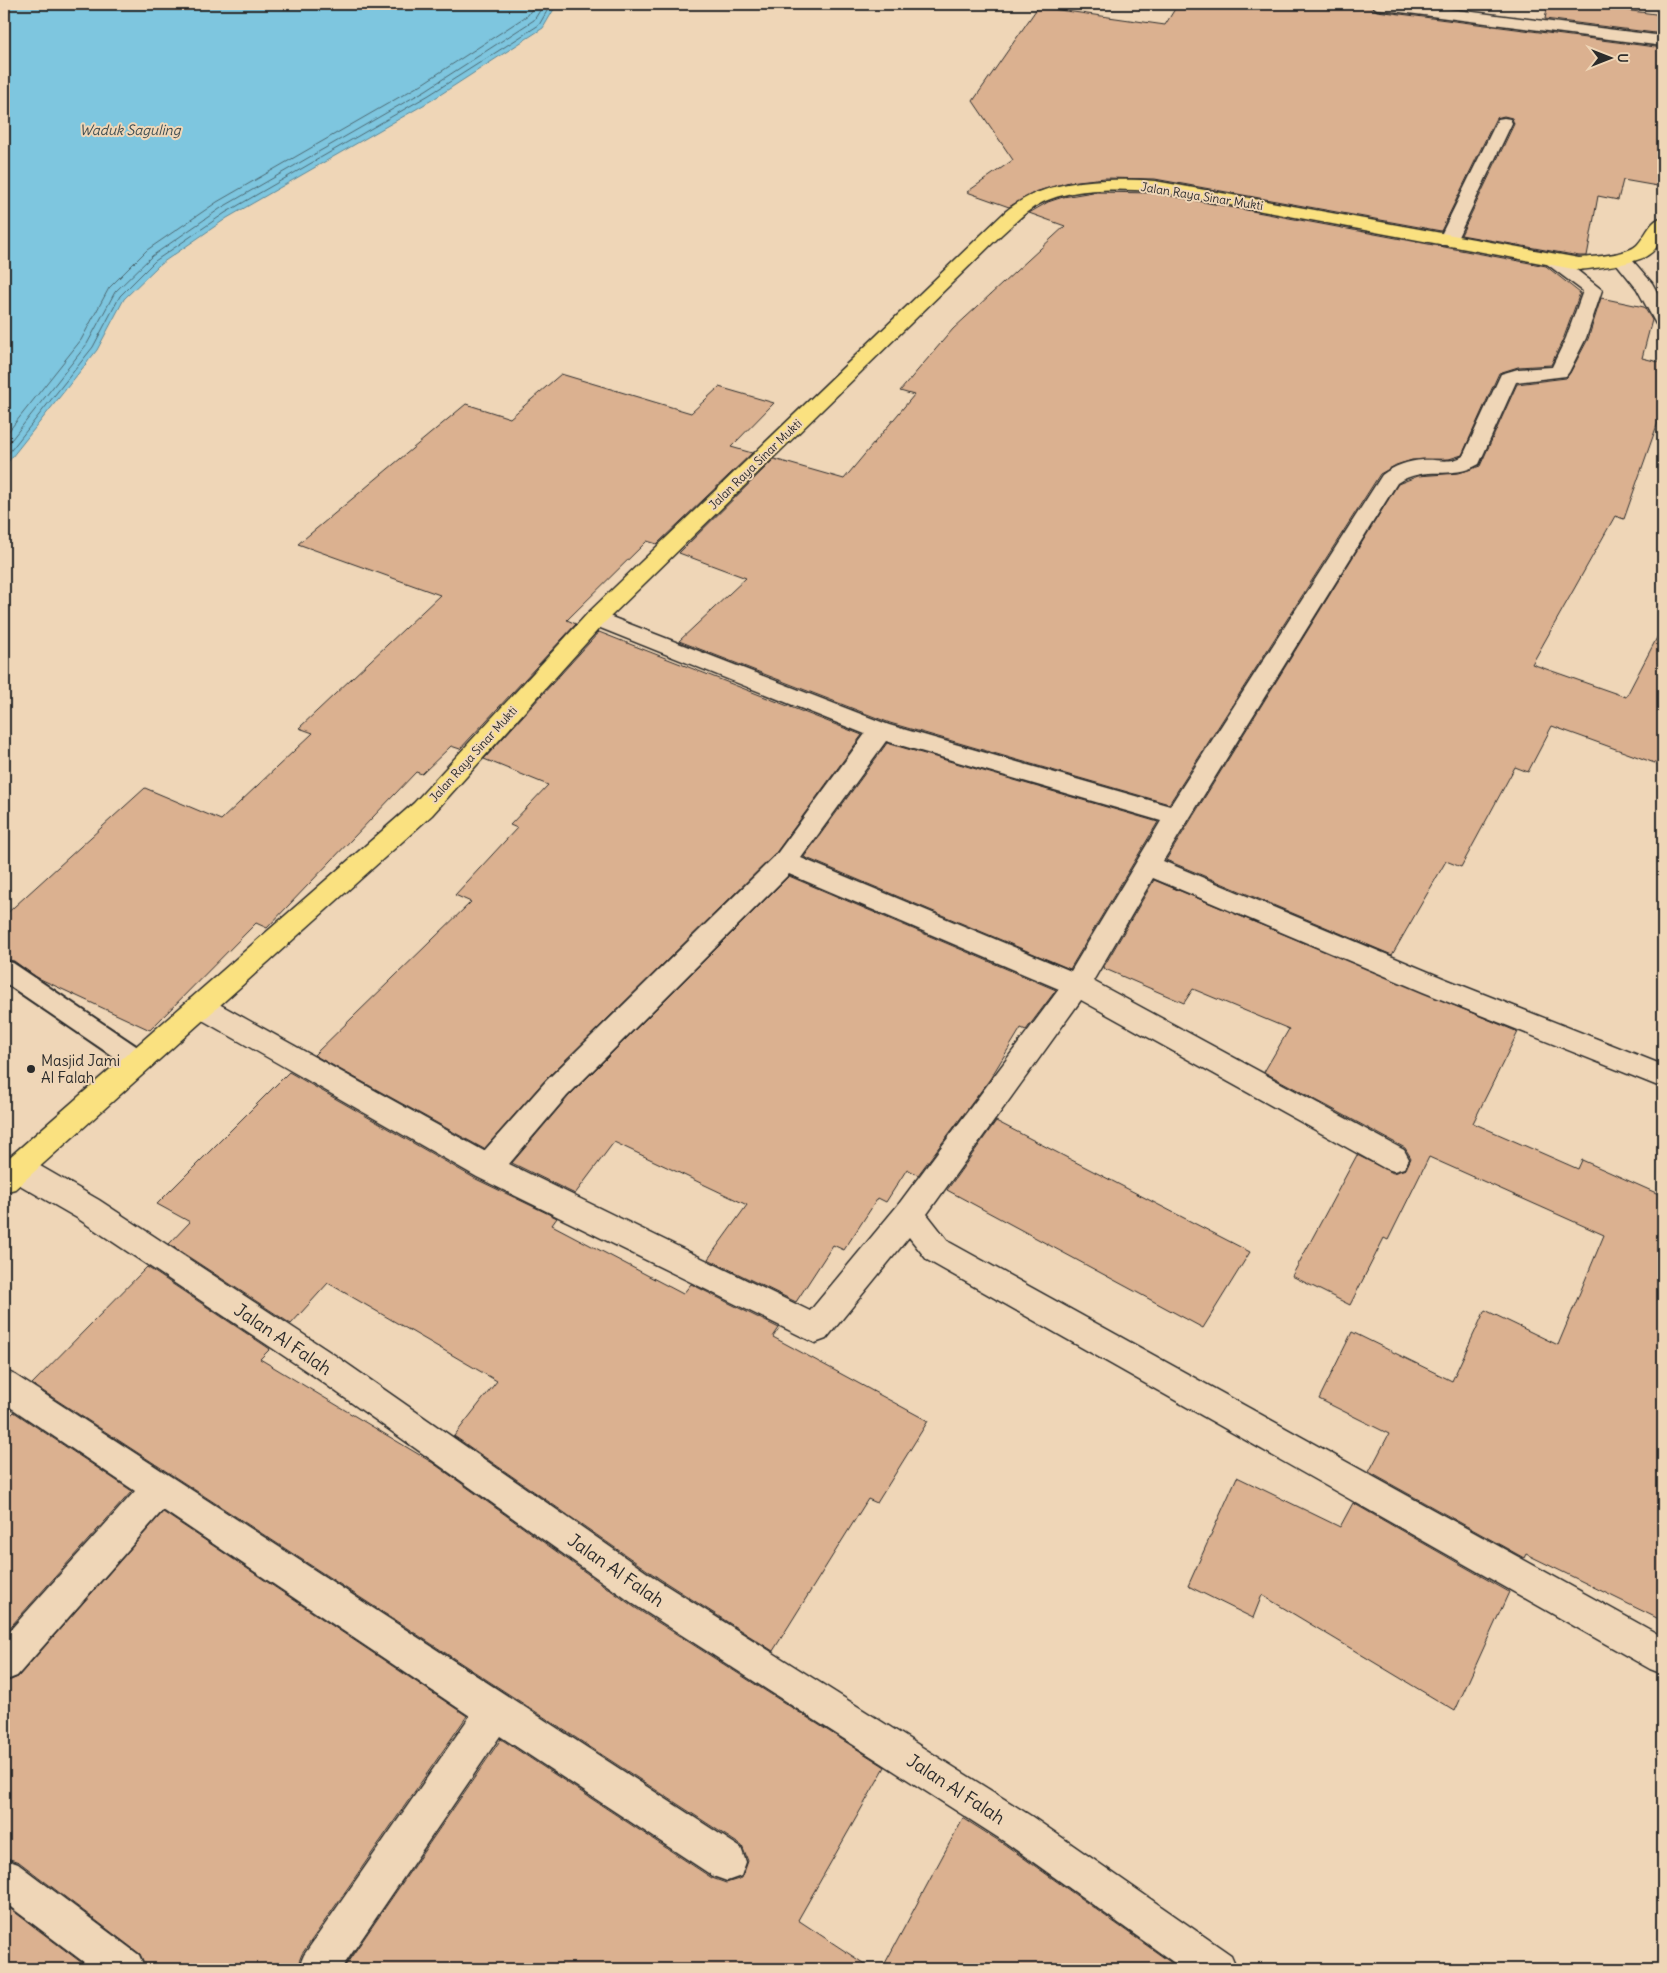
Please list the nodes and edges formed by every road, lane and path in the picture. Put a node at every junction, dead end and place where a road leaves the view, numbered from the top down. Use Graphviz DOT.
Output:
graph roads {
  1 [pos="1377,4"];
  2 [pos="1663,41"];
  3 [pos="1504,123"];
  4 [pos="1663,222"];
  5 [pos="1447,241"];
  6 [pos="1620,258"];
  7 [pos="1553,260"];
  8 [pos="1663,320"];
  9 [pos="596,618"];
  10 [pos="880,731"];
  11 [pos="1176,817"];
  12 [pos="785,862"];
  13 [pos="1148,864"];
  14 [pos="4,970"];
  15 [pos="1078,985"];
  16 [pos="200,1006"];
  17 [pos="139,1061"];
  18 [pos="1663,1077"];
  19 [pos="1394,1159"];
  20 [pos="488,1168"];
  21 [pos="10,1174"];
  22 [pos="909,1214"];
  23 [pos="4,1385"];
  24 [pos="160,1488"];
  25 [pos="1663,1656"];
  26 [pos="4,1663"];
  27 [pos="496,1711"];
  28 [pos="727,1862"];
  29 [pos="4,1878"];
  30 [pos="125,1969"];
  31 [pos="318,1969"];
  32 [pos="1217,1969"];
  1 -- 2 [label="street"];
  3 -- 5 [label="street"];
  4 -- 6 [label="highway, Jalan Raya Sinar Mukti"];
  5 -- 7 [label="highway, Jalan Raya Sinar Mukti"];
  5 -- 9 [label="highway, Jalan Raya Sinar Mukti"];
  6 -- 7 [label="highway, Jalan Raya Sinar Mukti"];
  6 -- 8 [label="street"];
  7 -- 11 [label="street"];
  9 -- 10 [label="street"];
  9 -- 16 [label="highway, Jalan Raya Sinar Mukti"];
  10 -- 11 [label="street"];
  10 -- 12 [label="street"];
  11 -- 13 [label="street"];
  12 -- 15 [label="street"];
  12 -- 20 [label="street"];
  13 -- 15 [label="street"];
  13 -- 18 [label="street"];
  14 -- 17 [label="lane"];
  15 -- 19 [label="street"];
  15 -- 22 [label="street"];
  16 -- 17 [label="highway, Jalan Raya Sinar Mukti"];
  16 -- 20 [label="street"];
  17 -- 21 [label="highway, Jalan Raya Sinar Mukti"];
  20 -- 22 [label="street"];
  21 -- 32 [label="street, Jalan Al Falah"];
  22 -- 25 [label="street"];
  23 -- 24 [label="street"];
  24 -- 26 [label="street"];
  24 -- 27 [label="street"];
  27 -- 28 [label="street"];
  27 -- 31 [label="street"];
  29 -- 30 [label="street"];
}
